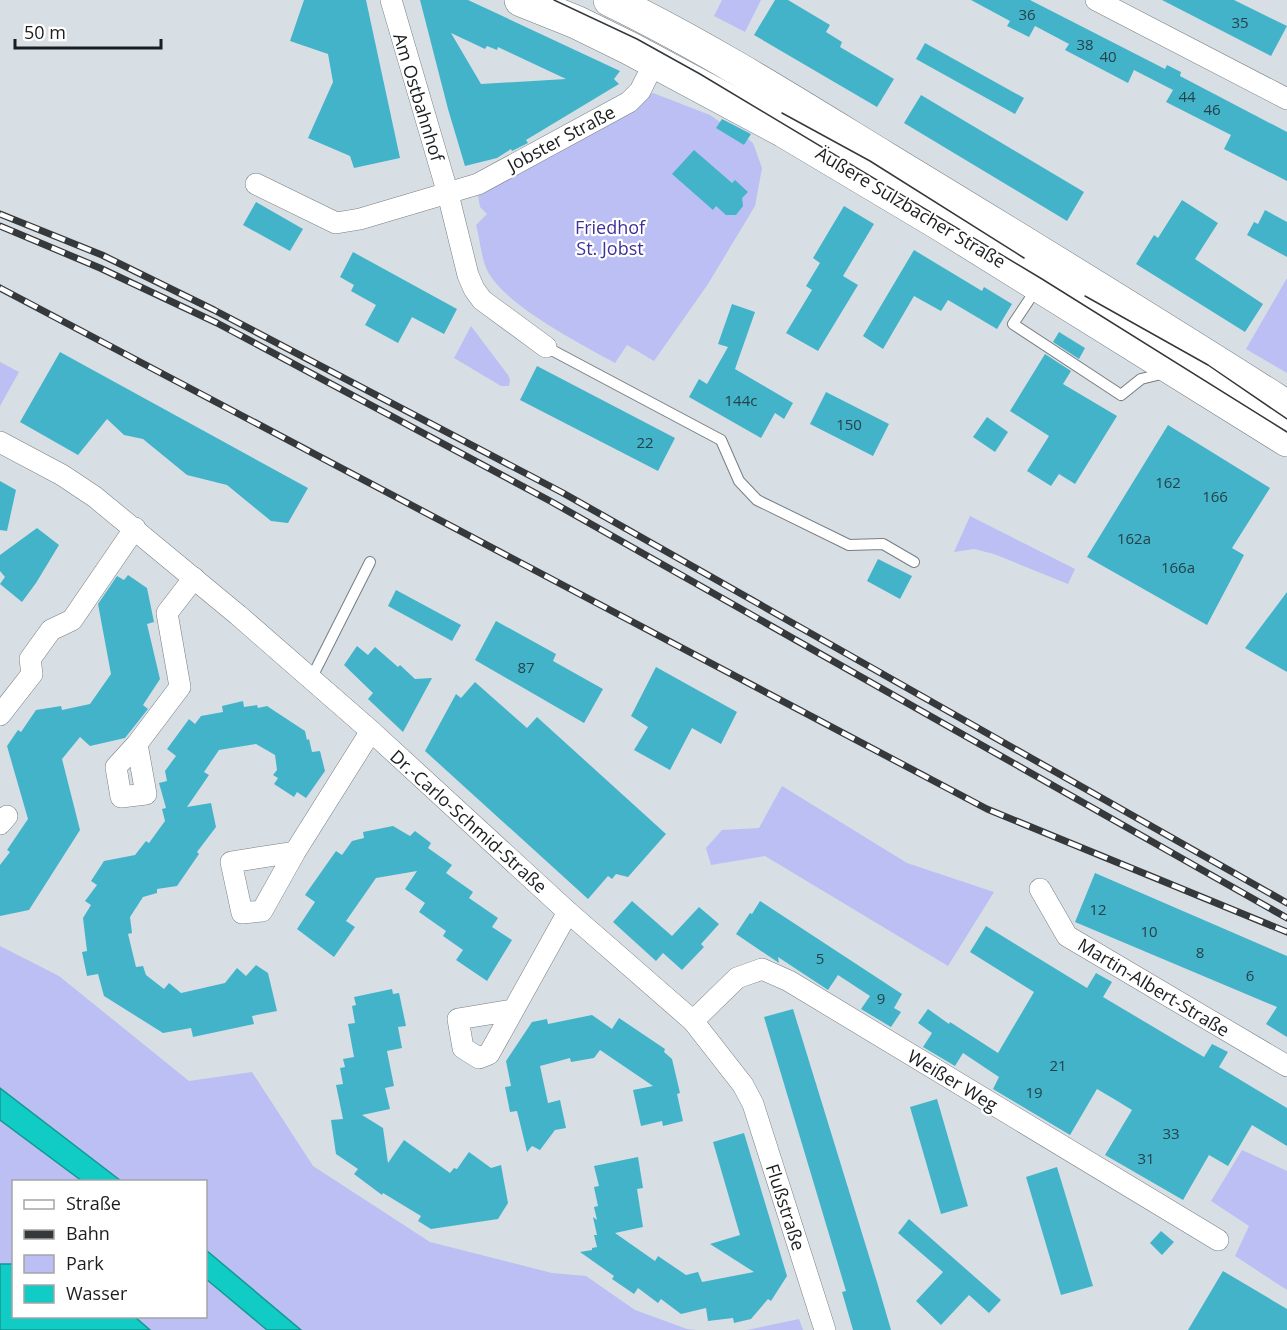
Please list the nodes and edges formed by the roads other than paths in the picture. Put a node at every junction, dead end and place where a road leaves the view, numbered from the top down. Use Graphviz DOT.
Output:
graph roads {
  1 [pos="391,0"];
  2 [pos="521,0"];
  3 [pos="610,0"];
  4 [pos="1096,0"];
  5 [pos="655,61"];
  6 [pos="1287,99"];
  7 [pos="868,164"];
  8 [pos="256,184"];
  9 [pos="448,194"];
  10 [pos="930,202"];
  11 [pos="1038,285"];
  12 [pos="546,347"];
  13 [pos="1176,370"];
  14 [pos="1284,427"];
  15 [pos="0,442"];
  16 [pos="135,528"];
  17 [pos="370,562"];
  18 [pos="914,562"];
  19 [pos="194,578"];
  20 [pos="311,680"];
  21 [pos="0,716"];
  22 [pos="370,731"];
  23 [pos="137,744"];
  24 [pos="295,852"];
  25 [pos="1040,889"];
  26 [pos="568,912"];
  27 [pos="513,1010"];
  28 [pos="693,1021"];
  29 [pos="1287,1066"];
  30 [pos="743,1085"];
  31 [pos="1218,1240"];
  32 [pos="825,1330"];
  1 -- 9 [label="street, Am Ostbahnhof"];
  2 -- 5 [label="main road, Äußere Sulzbacher Straße"];
  3 -- 7 [label="main road, Äußere Sulzbacher Straße"];
  4 -- 6 [label="street"];
  5 -- 7 [label="main road, Äußere Sulzbacher Straße"];
  5 -- 9 [label="street, Jobster Straße"];
  7 -- 10 [label="main road, Äußere Sulzbacher Straße"];
  8 -- 9 [label="street"];
  9 -- 12 [label="street, Am Ostbahnhof"];
  10 -- 11 [label="main road, Äußere Sulzbacher Straße"];
  10 -- 14 [label="main road, Äußere Sulzbacher Straße"];
  11 -- 13 [label="main road, Äußere Sulzbacher Straße"];
  11 -- 13 [label="lane"];
  12 -- 18 [label="lane"];
  13 -- 14 [label="main road, Äußere Sulzbacher Straße"];
  15 -- 16 [label="street, Dr.-Carlo-Schmid-Straße"];
  16 -- 19 [label="street, Dr.-Carlo-Schmid-Straße"];
  16 -- 21 [label="street"];
  17 -- 20 [label="lane"];
  19 -- 20 [label="street, Dr.-Carlo-Schmid-Straße"];
  19 -- 23 [label="street"];
  20 -- 22 [label="street, Dr.-Carlo-Schmid-Straße"];
  22 -- 24 [label="street"];
  22 -- 26 [label="street, Dr.-Carlo-Schmid-Straße"];
  25 -- 29 [label="street, Martin-Albert-Straße"];
  26 -- 27 [label="street"];
  26 -- 28 [label="street, Dr.-Carlo-Schmid-Straße"];
  28 -- 30 [label="street, Dr.-Carlo-Schmid-Straße"];
  28 -- 31 [label="street, Weißer Weg"];
  30 -- 32 [label="street, Flußstraße"];
}
